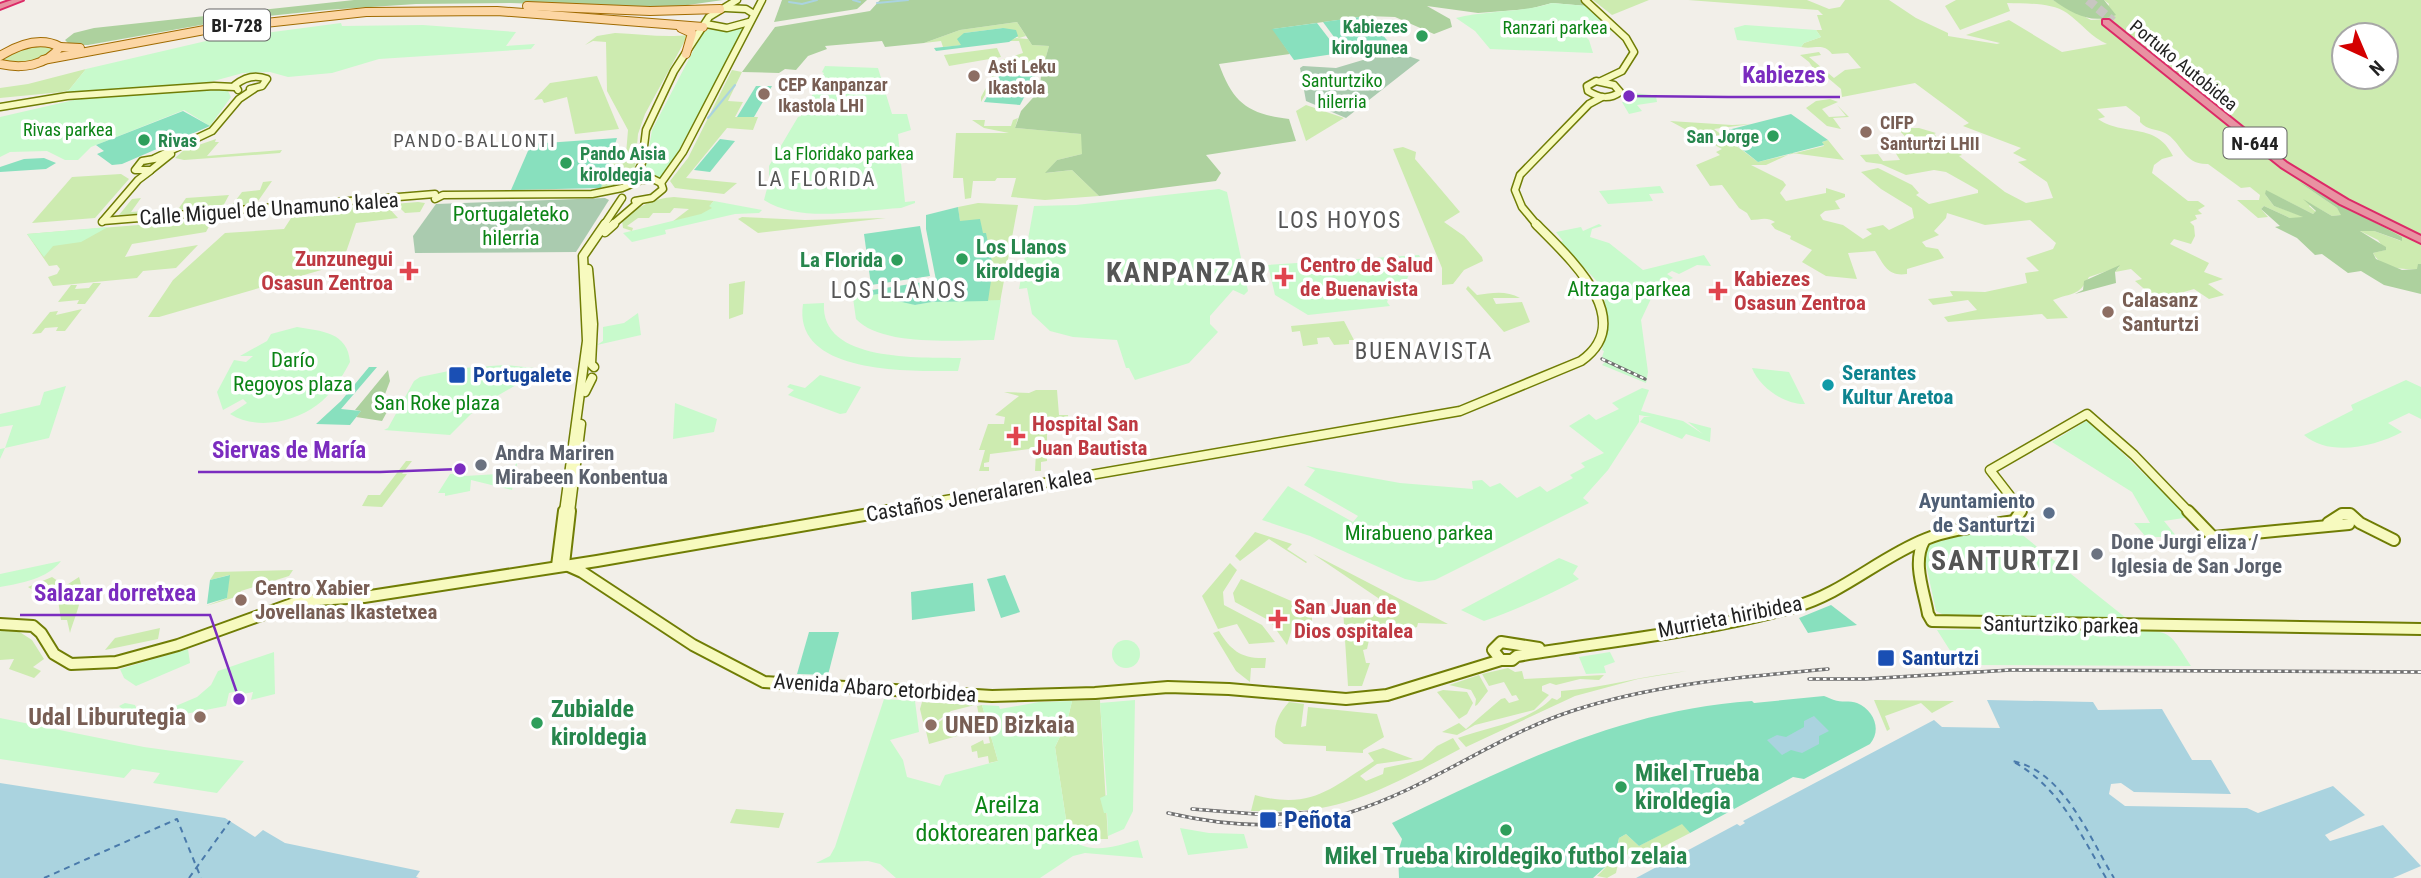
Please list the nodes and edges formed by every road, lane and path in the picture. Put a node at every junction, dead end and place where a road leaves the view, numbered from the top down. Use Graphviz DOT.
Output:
graph roads {
  1 [pos="11,0"];
  2 [pos="19,0"];
  3 [pos="728,0"];
  4 [pos="737,0"];
  5 [pos="762,0"];
  6 [pos="1587,0"];
  7 [pos="0,6"];
  8 [pos="720,9"];
  9 [pos="636,10"];
  10 [pos="754,13"];
  11 [pos="749,22"];
  12 [pos="704,25"];
  13 [pos="675,26"];
  14 [pos="60,47"];
  15 [pos="686,54"];
  16 [pos="0,57"];
  17 [pos="43,60"];
  18 [pos="0,67"];
  19 [pos="1619,73"];
  20 [pos="1601,81"];
  21 [pos="1615,85"];
  22 [pos="238,86"];
  23 [pos="254,89"];
  24 [pos="1588,91"];
  25 [pos="1602,97"];
  26 [pos="239,99"];
  27 [pos="1589,104"];
  28 [pos="0,107"];
  29 [pos="174,151"];
  30 [pos="155,158"];
  31 [pos="164,160"];
  32 [pos="138,175"];
  33 [pos="632,183"];
  34 [pos="662,183"];
  35 [pos="622,188"];
  36 [pos="604,193"];
  37 [pos="621,197"];
  38 [pos="640,201"];
  39 [pos="2421,232"];
  40 [pos="2421,240"];
  41 [pos="586,375"];
  42 [pos="2355,524"];
  43 [pos="2320,527"];
  44 [pos="1925,539"];
  45 [pos="2394,540"];
  46 [pos="1904,551"];
  47 [pos="1918,559"];
  48 [pos="597,561"];
  49 [pos="560,565"];
  50 [pos="582,572"];
  51 [pos="0,624"];
  52 [pos="2421,629"];
  53 [pos="1515,651"];
  54 [pos="1497,656"];
  1 -- 7 [label="highway"];
  2 -- 7 [label="highway"];
  3 -- 9 [label="main road"];
  4 -- 8 [label="street"];
  5 -- 10 [label="street"];
  6 -- 19 [label="street"];
  8 -- 9 [label="main road, BI-728"];
  8 -- 10 [label="street"];
  8 -- 12 [label="street"];
  9 -- 14 [label="main road, BI-728"];
  10 -- 11 [label="street"];
  11 -- 12 [label="street"];
  11 -- 34 [label="street"];
  12 -- 13 [label="main road, BI-728"];
  12 -- 15 [label="street"];
  13 -- 15 [label="main road"];
  13 -- 17 [label="main road, BI-728"];
  14 -- 16 [label="main road, BI-728"];
  14 -- 17 [label="main road, BI-728"];
  15 -- 33 [label="street"];
  17 -- 18 [label="main road, BI-728"];
  19 -- 20 [label="street"];
  19 -- 21 [label="street"];
  20 -- 21 [label="street"];
  20 -- 24 [label="street"];
  21 -- 25 [label="street"];
  22 -- 23 [label="street"];
  22 -- 23 [label="street"];
  22 -- 26 [label="street"];
  22 -- 28 [label="street"];
  23 -- 26 [label="street"];
  24 -- 25 [label="street"];
  24 -- 27 [label="street"];
  25 -- 27 [label="street"];
  26 -- 29 [label="street"];
  27 -- 48 [label="street, Castaños Jeneralaren kalea"];
  29 -- 30 [label="street"];
  29 -- 31 [label="street"];
  30 -- 31 [label="street"];
  30 -- 32 [label="street"];
  31 -- 32 [label="street"];
  32 -- 36 [label="street, Calle Miguel de Unamuno kalea"];
  33 -- 34 [label="street"];
  33 -- 35 [label="street"];
  34 -- 38 [label="street"];
  35 -- 36 [label="street"];
  35 -- 37 [label="street"];
  36 -- 37 [label="street"];
  37 -- 38 [label="street"];
  37 -- 41 [label="street"];
  38 -- 41 [label="street"];
  39 -- 40 [label="highway, Portuko Autobidea / N-644"];
  41 -- 49 [label="street"];
  42 -- 43 [label="street"];
  42 -- 43 [label="street"];
  42 -- 45 [label="street"];
  43 -- 44 [label="street, Murrieta hiribidea"];
  44 -- 46 [label="street, Murrieta hiribidea"];
  44 -- 47 [label="street, Santurtziko parkea"];
  46 -- 47 [label="street"];
  46 -- 53 [label="street, Murrieta hiribidea"];
  47 -- 52 [label="street, Santurtziko parkea"];
  48 -- 49 [label="street, Castaños Jeneralaren kalea"];
  48 -- 50 [label="street"];
  49 -- 50 [label="street, Avenida Abaro etorbidea"];
  49 -- 51 [label="street, Castaños Jeneralaren kalea"];
  50 -- 54 [label="street, Avenida Abaro etorbidea"];
  53 -- 54 [label="street"];
  53 -- 54 [label="street"];
}
